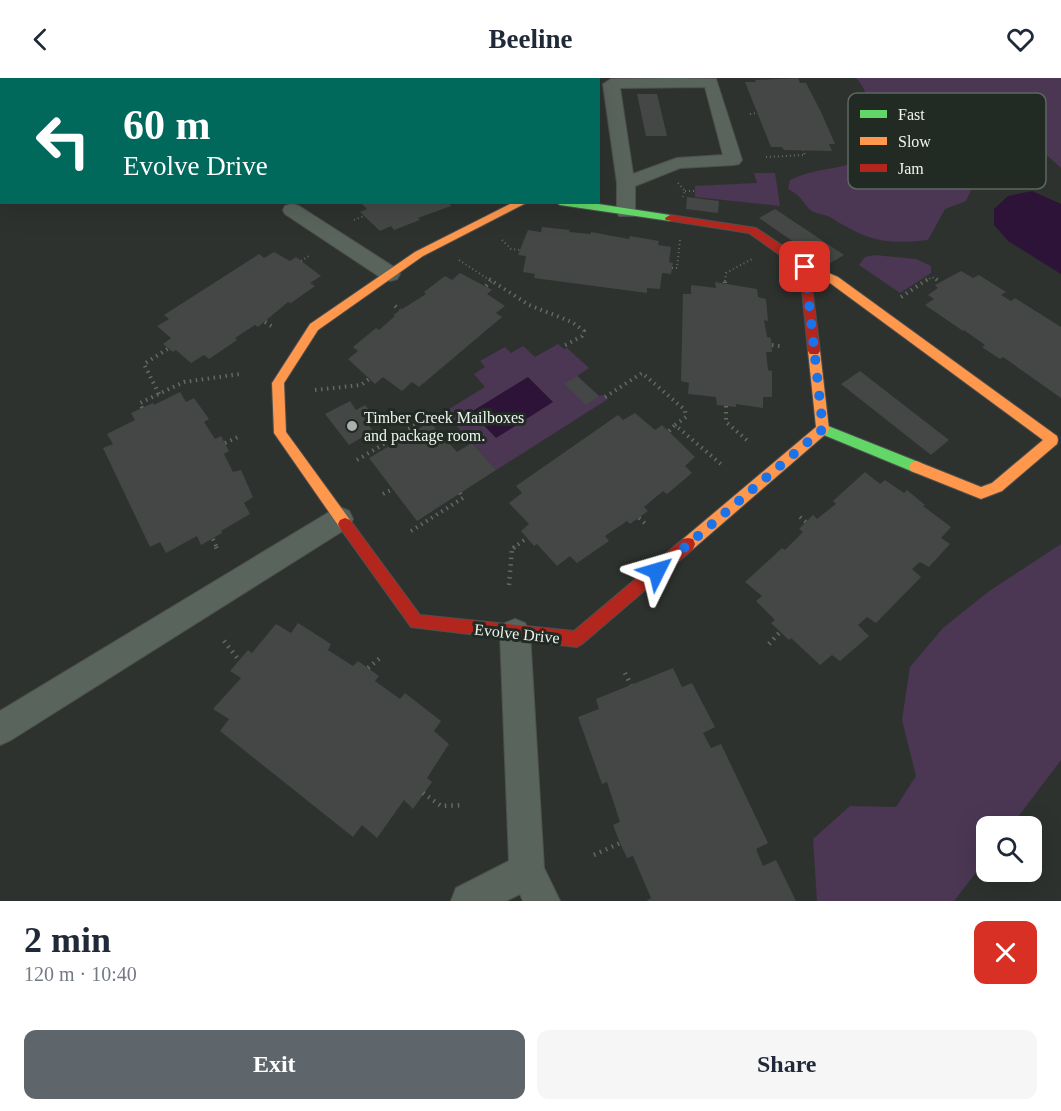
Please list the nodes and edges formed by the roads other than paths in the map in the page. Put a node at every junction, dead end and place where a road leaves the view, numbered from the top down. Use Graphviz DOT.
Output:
graph roads {
  1 [pos="626,183"];
  2 [pos="519,204"];
  3 [pos="574,204"];
  4 [pos="292,210"];
  5 [pos="626,212"];
  6 [pos="805,267"];
  7 [pos="390,274"];
  8 [pos="823,429"];
  9 [pos="340,519"];
  10 [pos="515,633"];
  11 [pos="0,729"];
  12 [pos="534,886"];
  13 [pos="469,901"];
  1 -- 1 [label="street"];
  1 -- 5 [label="street"];
  2 -- 7 [label="street, Evolve Drive"];
  3 -- 5 [label="street"];
  4 -- 7 [label="street"];
  5 -- 6 [label="street"];
  6 -- 8 [label="street"];
  6 -- 8 [label="street"];
  7 -- 9 [label="street, Evolve Drive"];
  8 -- 10 [label="street, Evolve Drive"];
  9 -- 10 [label="street, Evolve Drive"];
  9 -- 11 [label="street"];
  10 -- 12 [label="street"];
  12 -- 13 [label="street"];
}
